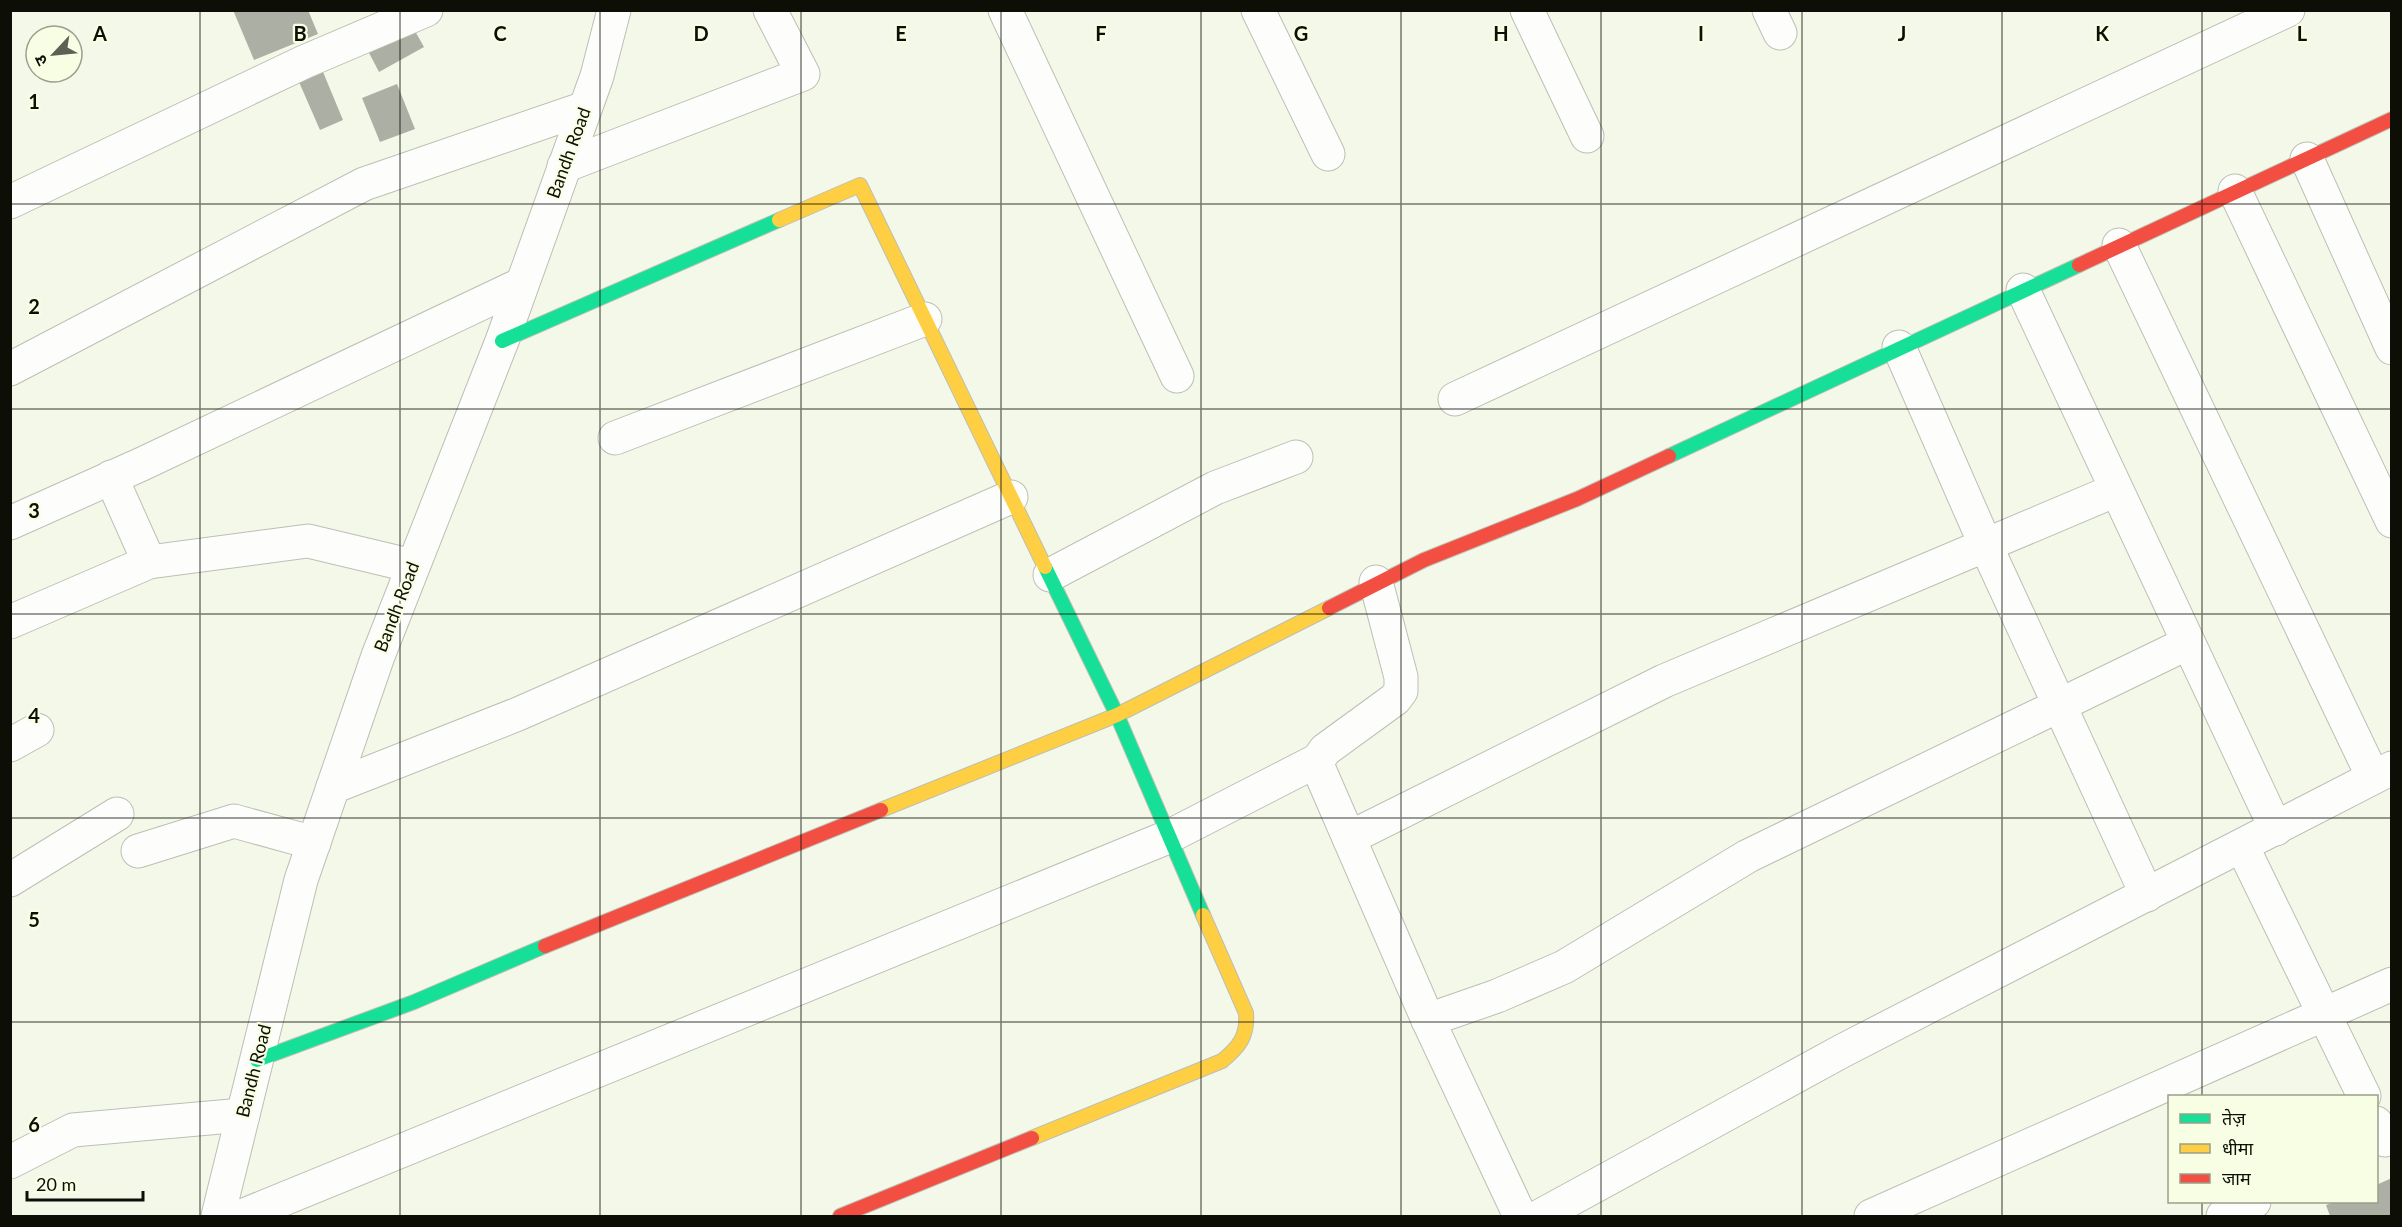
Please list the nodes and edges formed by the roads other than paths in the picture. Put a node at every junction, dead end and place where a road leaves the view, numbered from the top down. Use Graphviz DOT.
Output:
graph roads {
  1 [pos="426,10"];
  2 [pos="614,10"];
  3 [pos="770,10"];
  4 [pos="1005,10"];
  5 [pos="1258,10"];
  6 [pos="1527,10"];
  7 [pos="2288,10"];
  8 [pos="585,108"];
  9 [pos="2391,119"];
  10 [pos="1587,136"];
  11 [pos="1328,154"];
  12 [pos="2307,159"];
  13 [pos="564,166"];
  14 [pos="2235,191"];
  15 [pos="10,202"];
  16 [pos="2119,245"];
  17 [pos="522,284"];
  18 [pos="2023,290"];
  19 [pos="925,319"];
  20 [pos="502,341"];
  21 [pos="1899,347"];
  22 [pos="2391,348"];
  23 [pos="10,369"];
  24 [pos="1177,376"];
  25 [pos="1455,399"];
  26 [pos="615,438"];
  27 [pos="1296,457"];
  28 [pos="111,477"];
  29 [pos="2116,490"];
  30 [pos="1011,497"];
  31 [pos="2391,520"];
  32 [pos="10,523"];
  33 [pos="1986,546"];
  34 [pos="149,562"];
  35 [pos="413,566"];
  36 [pos="1050,575"];
  37 [pos="1376,582"];
  38 [pos="10,622"];
  39 [pos="2188,643"];
  40 [pos="2061,704"];
  41 [pos="1118,715"];
  42 [pos="1318,760"];
  43 [pos="2382,773"];
  44 [pos="333,787"];
  45 [pos="117,814"];
  46 [pos="2276,829"];
  47 [pos="1168,837"];
  48 [pos="1349,838"];
  49 [pos="314,843"];
  50 [pos="2242,846"];
  51 [pos="138,851"];
  52 [pos="10,880"];
  53 [pos="2147,895"];
  54 [pos="2391,984"];
  55 [pos="2323,1014"];
  56 [pos="1428,1020"];
  57 [pos="257,1060"];
  58 [pos="2364,1095"];
  59 [pos="243,1115"];
  60 [pos="10,1162"];
  61 [pos="2252,1203"];
  62 [pos="218,1216"];
  63 [pos="242,1216"];
  64 [pos="840,1216"];
  65 [pos="1520,1216"];
  66 [pos="1540,1216"];
  67 [pos="1871,1216"];
  68 [pos="2223,1216"];
  1 -- 15 [label="street"];
  2 -- 8 [label="street, Bandh Road"];
  3 -- 13 [label="street"];
  4 -- 24 [label="street"];
  5 -- 11 [label="street"];
  6 -- 10 [label="street"];
  7 -- 25 [label="street"];
  8 -- 13 [label="street, Bandh Road"];
  8 -- 23 [label="street"];
  9 -- 12 [label="street"];
  12 -- 14 [label="street"];
  12 -- 22 [label="street"];
  13 -- 17 [label="street, Bandh Road"];
  14 -- 16 [label="street"];
  14 -- 31 [label="street"];
  16 -- 18 [label="street"];
  16 -- 43 [label="street"];
  17 -- 20 [label="street, Bandh Road"];
  17 -- 28 [label="street"];
  18 -- 21 [label="street"];
  18 -- 29 [label="street"];
  19 -- 20 [label="street"];
  19 -- 26 [label="street"];
  19 -- 30 [label="street"];
  20 -- 35 [label="street, Bandh Road"];
  21 -- 33 [label="street"];
  21 -- 37 [label="street"];
  27 -- 36 [label="street"];
  28 -- 32 [label="street"];
  28 -- 34 [label="street"];
  29 -- 33 [label="street"];
  29 -- 39 [label="street"];
  30 -- 36 [label="street"];
  30 -- 44 [label="street"];
  33 -- 40 [label="street"];
  33 -- 48 [label="street"];
  34 -- 35 [label="street"];
  34 -- 38 [label="street"];
  35 -- 44 [label="street, Bandh Road"];
  36 -- 41 [label="street"];
  37 -- 41 [label="street"];
  37 -- 42 [label="street"];
  39 -- 40 [label="street"];
  39 -- 46 [label="street"];
  40 -- 53 [label="street"];
  40 -- 56 [label="street"];
  41 -- 47 [label="street"];
  41 -- 57 [label="street"];
  42 -- 47 [label="street"];
  42 -- 48 [label="street"];
  43 -- 46 [label="street"];
  44 -- 49 [label="street, Bandh Road"];
  45 -- 52 [label="street"];
  46 -- 50 [label="street"];
  47 -- 63 [label="street"];
  47 -- 64 [label="street"];
  48 -- 56 [label="street"];
  49 -- 51 [label="street"];
  49 -- 57 [label="street, Bandh Road"];
  50 -- 53 [label="street"];
  50 -- 55 [label="street"];
  53 -- 66 [label="street"];
  54 -- 55 [label="street"];
  55 -- 58 [label="street"];
  55 -- 67 [label="street"];
  56 -- 65 [label="street"];
  57 -- 59 [label="street, Bandh Road"];
  59 -- 60 [label="street"];
  59 -- 62 [label="street, Bandh Road"];
  61 -- 68 [label="street"];
}
